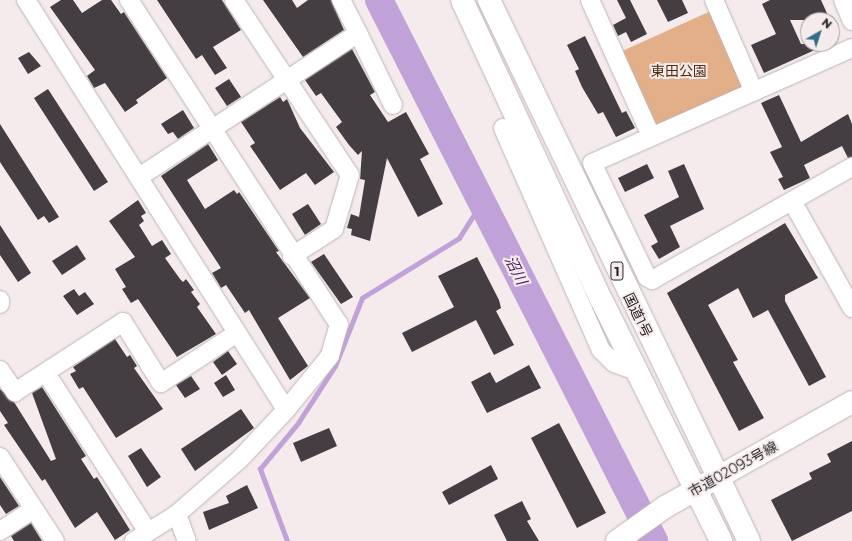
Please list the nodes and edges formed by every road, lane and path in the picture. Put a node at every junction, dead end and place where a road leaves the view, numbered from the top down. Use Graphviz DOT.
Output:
graph roads {
  1 [pos="26,0"];
  2 [pos="129,0"];
  3 [pos="234,0"];
  4 [pos="341,0"];
  5 [pos="462,0"];
  6 [pos="489,0"];
  7 [pos="590,0"];
  8 [pos="714,0"];
  9 [pos="843,0"];
  10 [pos="852,21"];
  11 [pos="358,33"];
  12 [pos="852,48"];
  13 [pos="285,79"];
  14 [pos="754,92"];
  15 [pos="393,105"];
  16 [pos="212,128"];
  17 [pos="503,128"];
  18 [pos="651,136"];
  19 [pos="852,167"];
  20 [pos="138,177"];
  21 [pos="792,201"];
  22 [pos="292,256"];
  23 [pos="0,300"];
  24 [pos="0,304"];
  25 [pos="852,308"];
  26 [pos="236,333"];
  27 [pos="0,370"];
  28 [pos="636,371"];
  29 [pos="46,373"];
  30 [pos="852,402"];
  31 [pos="286,410"];
  32 [pos="0,457"];
  33 [pos="717,478"];
  34 [pos="695,491"];
  35 [pos="34,510"];
  36 [pos="177,514"];
  37 [pos="0,531"];
  38 [pos="141,536"];
  39 [pos="626,537"];
  40 [pos="55,541"];
  41 [pos="187,541"];
  42 [pos="721,541"];
  43 [pos="749,541"];
  1 -- 20 [label="street"];
  2 -- 16 [label="street"];
  3 -- 13 [label="street"];
  4 -- 11 [label="street"];
  5 -- 28 [label="main road, 国道1号 / 1"];
  6 -- 33 [label="main road, 国道1号 / 1"];
  7 -- 18 [label="street"];
  8 -- 14 [label="street"];
  9 -- 10 [label="street"];
  11 -- 13 [label="street"];
  11 -- 15 [label="street"];
  12 -- 14 [label="street"];
  13 -- 16 [label="street"];
  13 -- 22 [label="street"];
  14 -- 18 [label="street"];
  16 -- 20 [label="street"];
  16 -- 22 [label="street"];
  17 -- 28 [label="street"];
  18 -- 21 [label="street"];
  19 -- 21 [label="street"];
  20 -- 26 [label="street"];
  21 -- 25 [label="street"];
  22 -- 31 [label="street"];
  23 -- 24 [label="street"];
  26 -- 29 [label="street"];
  26 -- 31 [label="street"];
  27 -- 29 [label="street"];
  28 -- 34 [label="main road, 国道1号 / 1"];
  29 -- 38 [label="street"];
  30 -- 33 [label="main road, 市道02093号線"];
  31 -- 36 [label="street"];
  32 -- 35 [label="street"];
  33 -- 34 [label="main road, 市道02093号線"];
  33 -- 43 [label="main road, 国道1号 / 1"];
  34 -- 39 [label="main road, 市道02093号線"];
  34 -- 42 [label="main road, 国道1号 / 1"];
  35 -- 37 [label="street"];
  35 -- 40 [label="street"];
  36 -- 38 [label="street"];
  36 -- 41 [label="street"];
}
